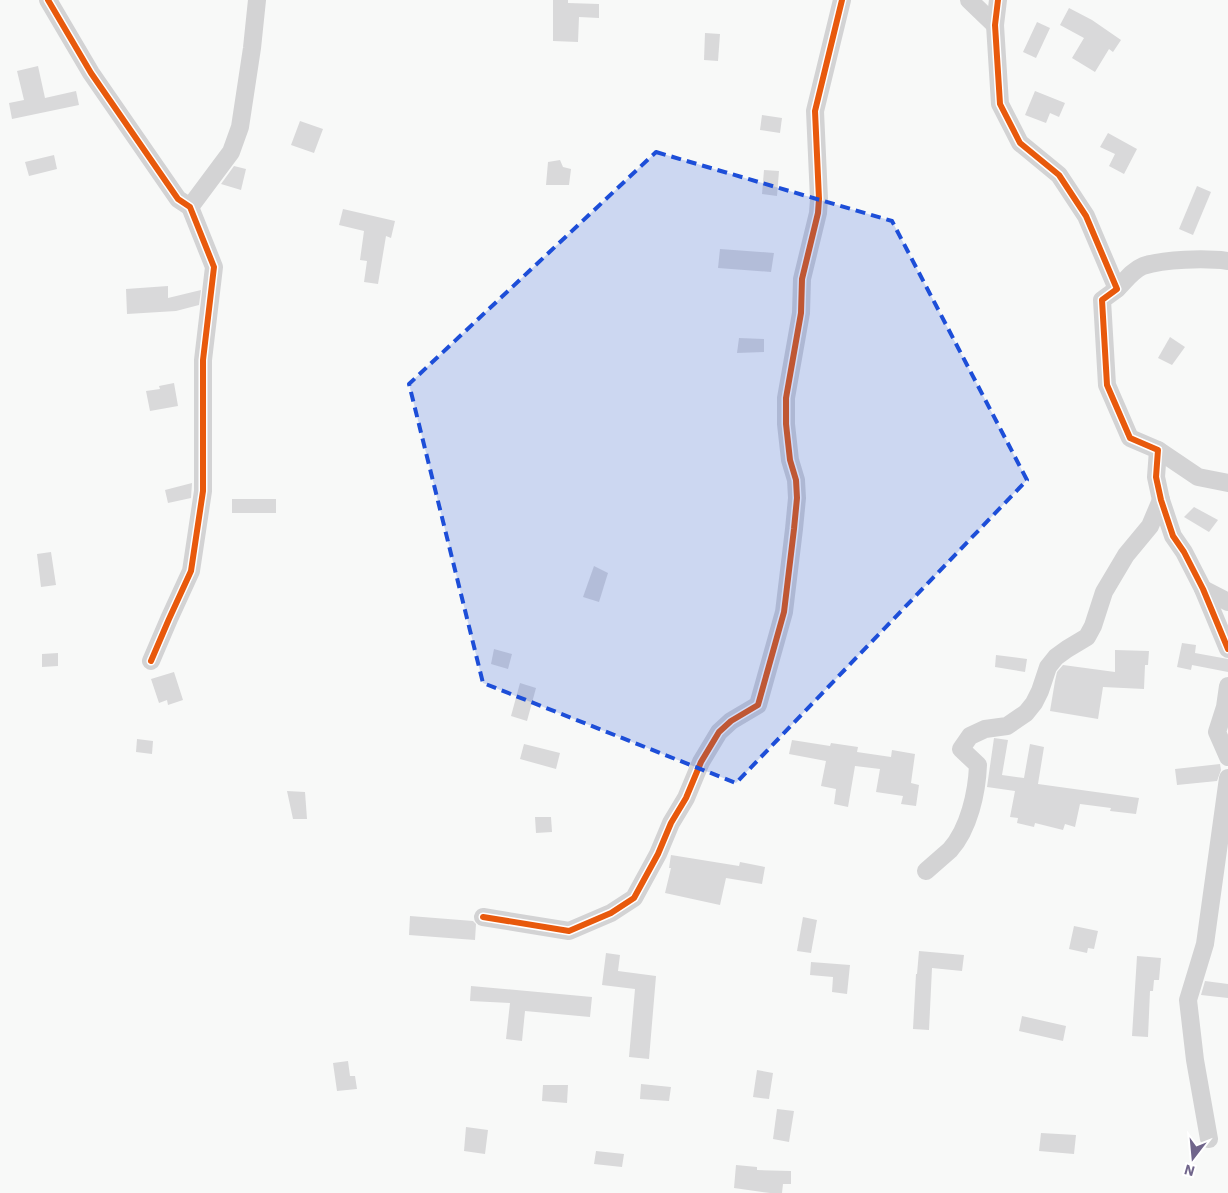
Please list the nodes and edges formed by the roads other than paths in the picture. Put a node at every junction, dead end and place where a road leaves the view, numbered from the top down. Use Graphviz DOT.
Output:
graph roads {
  1 [pos="48,0"];
  2 [pos="257,0"];
  3 [pos="842,0"];
  4 [pos="970,0"];
  5 [pos="998,0"];
  6 [pos="995,25"];
  7 [pos="190,207"];
  8 [pos="1228,261"];
  9 [pos="1117,289"];
  10 [pos="1158,450"];
  11 [pos="1228,483"];
  12 [pos="1161,500"];
  13 [pos="1203,589"];
  14 [pos="1228,602"];
  15 [pos="1228,649"];
  16 [pos="151,661"];
  17 [pos="1228,686"];
  18 [pos="1228,757"];
  19 [pos="1228,778"];
  20 [pos="926,871"];
  21 [pos="482,917"];
  22 [pos="1209,1139"];
  1 -- 7 [label="street"];
  2 -- 7 [label="street"];
  3 -- 21 [label="street"];
  4 -- 6 [label="street"];
  5 -- 6 [label="street"];
  6 -- 9 [label="street"];
  7 -- 16 [label="street"];
  8 -- 9 [label="street"];
  9 -- 10 [label="street"];
  10 -- 11 [label="street"];
  10 -- 12 [label="street"];
  12 -- 13 [label="street"];
  12 -- 20 [label="street"];
  13 -- 14 [label="street"];
  13 -- 15 [label="street"];
  17 -- 18 [label="street"];
  19 -- 22 [label="street"];
}
